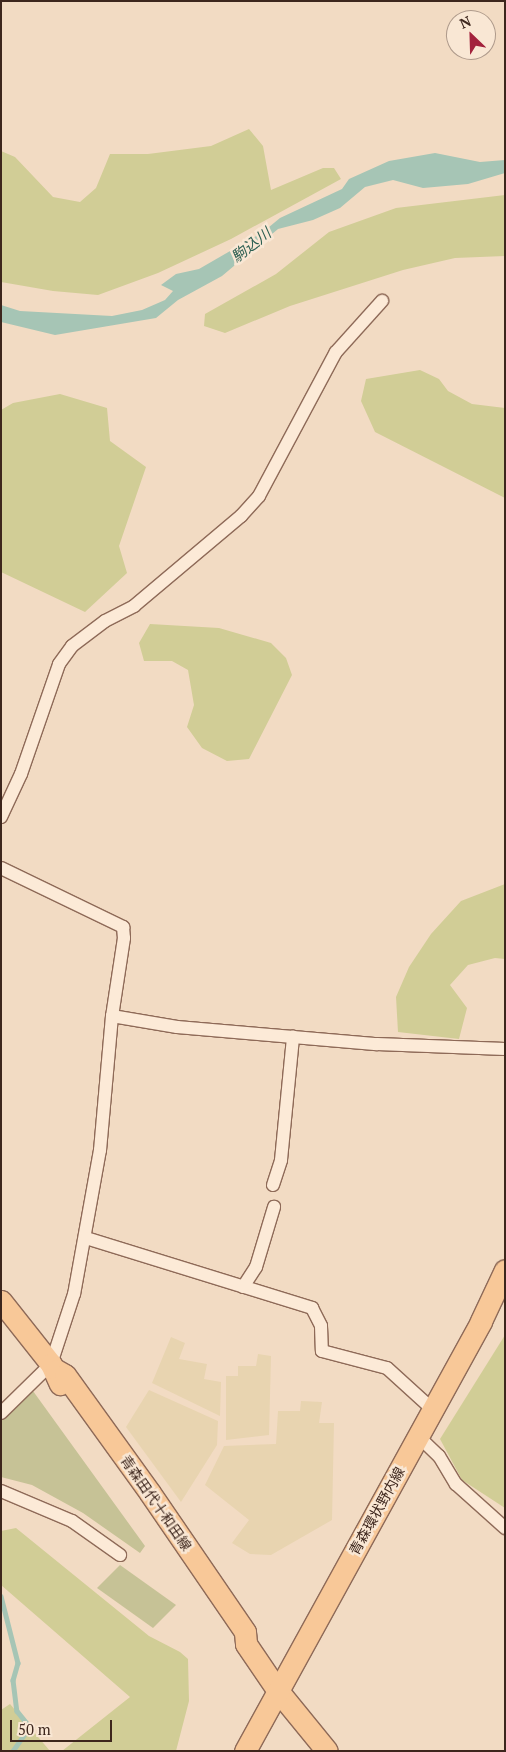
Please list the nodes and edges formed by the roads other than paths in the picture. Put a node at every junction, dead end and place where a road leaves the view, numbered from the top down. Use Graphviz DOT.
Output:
graph roads {
  1 [pos="382,301"];
  2 [pos="1,817"];
  3 [pos="1,868"];
  4 [pos="112,1016"];
  5 [pos="293,1037"];
  6 [pos="505,1049"];
  7 [pos="273,1185"];
  8 [pos="274,1207"];
  9 [pos="86,1238"];
  10 [pos="505,1270"];
  11 [pos="243,1287"];
  12 [pos="1,1301"];
  13 [pos="54,1367"];
  14 [pos="432,1409"];
  15 [pos="1,1413"];
  16 [pos="418,1436"];
  17 [pos="1,1491"];
  18 [pos="505,1528"];
  19 [pos="120,1555"];
  20 [pos="278,1691"];
  21 [pos="246,1751"];
  22 [pos="327,1751"];
  1 -- 2 [label="street"];
  3 -- 4 [label="street"];
  4 -- 5 [label="street"];
  4 -- 9 [label="street"];
  5 -- 6 [label="street"];
  5 -- 7 [label="street"];
  8 -- 11 [label="street"];
  9 -- 11 [label="street"];
  9 -- 13 [label="street"];
  10 -- 14 [label="main road, 青森環状野内線"];
  11 -- 14 [label="street"];
  12 -- 13 [label="main road, 青森田代十和田線"];
  13 -- 15 [label="street"];
  13 -- 20 [label="main road, 青森田代十和田線"];
  14 -- 16 [label="main road, 青森環状野内線"];
  16 -- 18 [label="street"];
  16 -- 20 [label="main road, 青森環状野内線"];
  17 -- 19 [label="street"];
  20 -- 21 [label="main road, 青森環状野内線"];
  20 -- 22 [label="main road, 青森田代十和田線"];
}
